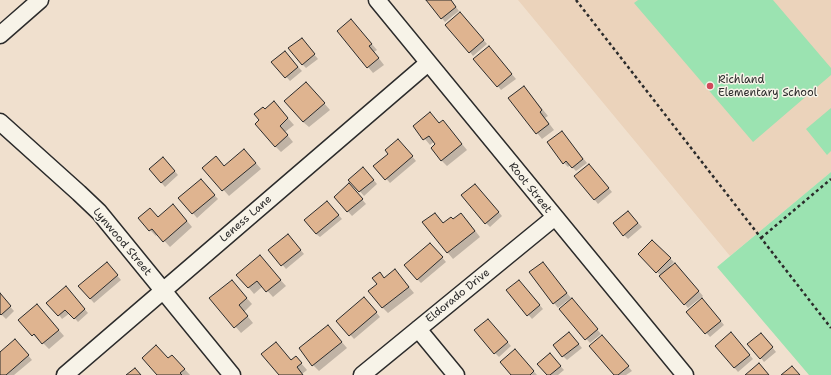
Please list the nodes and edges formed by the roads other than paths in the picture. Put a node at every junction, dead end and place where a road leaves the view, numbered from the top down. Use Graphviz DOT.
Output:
graph roads {
  1 [pos="40,0"];
  2 [pos="377,0"];
  3 [pos="0,35"];
  4 [pos="428,63"];
  5 [pos="0,122"];
  6 [pos="555,218"];
  7 [pos="162,291"];
  8 [pos="418,329"];
  9 [pos="65,375"];
  10 [pos="232,375"];
  11 [pos="362,375"];
  12 [pos="456,375"];
  13 [pos="685,375"];
  1 -- 3 [label="street"];
  2 -- 4 [label="street, Root Street"];
  4 -- 6 [label="street, Root Street"];
  4 -- 7 [label="street, Leness Lane"];
  5 -- 7 [label="street, Lynwood Street"];
  6 -- 8 [label="street, Eldorado Drive"];
  6 -- 13 [label="street, Root Street"];
  7 -- 9 [label="street, Leness Lane"];
  7 -- 10 [label="street, Lynwood Street"];
  8 -- 11 [label="street, Eldorado Drive"];
  8 -- 12 [label="street"];
}
